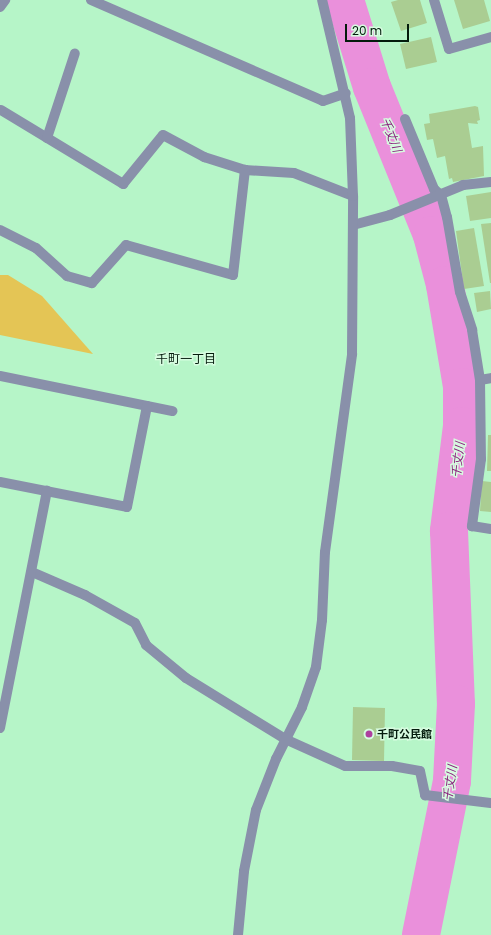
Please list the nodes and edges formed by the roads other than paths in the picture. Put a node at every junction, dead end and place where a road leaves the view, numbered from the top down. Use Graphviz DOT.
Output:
graph roads {
  1 [pos="5,0"];
  2 [pos="91,0"];
  3 [pos="322,0"];
  4 [pos="434,0"];
  5 [pos="0,7"];
  6 [pos="491,37"];
  7 [pos="75,53"];
  8 [pos="346,93"];
  9 [pos="1,110"];
  10 [pos="404,119"];
  11 [pos="47,138"];
  12 [pos="245,170"];
  13 [pos="491,182"];
  14 [pos="353,196"];
  15 [pos="438,196"];
  16 [pos="353,225"];
  17 [pos="0,230"];
  18 [pos="0,376"];
  19 [pos="491,378"];
  20 [pos="480,380"];
  21 [pos="147,406"];
  22 [pos="172,411"];
  23 [pos="0,482"];
  24 [pos="47,491"];
  25 [pos="491,529"];
  26 [pos="32,572"];
  27 [pos="0,728"];
  28 [pos="285,739"];
  29 [pos="491,803"];
  30 [pos="238,935"];
  1 -- 5 [label="street"];
  2 -- 8 [label="street"];
  3 -- 8 [label="street"];
  4 -- 6 [label="street"];
  7 -- 11 [label="street"];
  8 -- 14 [label="street"];
  9 -- 11 [label="street"];
  10 -- 15 [label="street"];
  11 -- 12 [label="street"];
  12 -- 14 [label="street"];
  12 -- 17 [label="street"];
  13 -- 15 [label="street"];
  14 -- 16 [label="street"];
  15 -- 16 [label="street"];
  15 -- 20 [label="street"];
  16 -- 28 [label="street"];
  18 -- 21 [label="street"];
  19 -- 20 [label="street"];
  20 -- 25 [label="street"];
  21 -- 22 [label="street"];
  21 -- 24 [label="street"];
  23 -- 24 [label="street"];
  24 -- 26 [label="street"];
  26 -- 27 [label="street"];
  26 -- 28 [label="street"];
  28 -- 29 [label="street"];
  28 -- 30 [label="street"];
}
